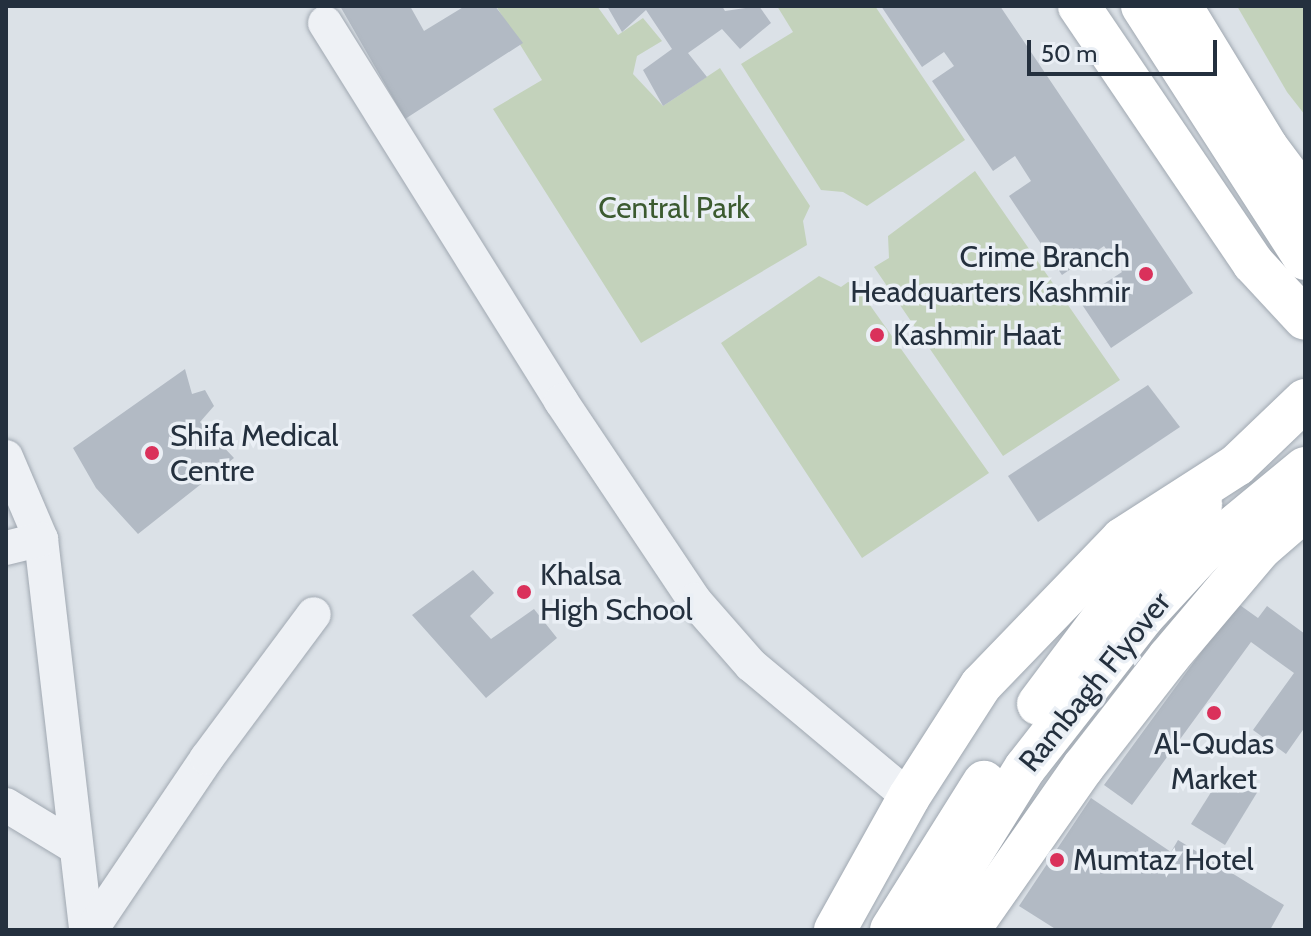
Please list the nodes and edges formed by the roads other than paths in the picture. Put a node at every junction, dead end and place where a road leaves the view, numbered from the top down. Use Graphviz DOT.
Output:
graph roads {
  1 [pos="1079,6"];
  2 [pos="1111,6"];
  3 [pos="1142,6"];
  4 [pos="1181,6"];
  5 [pos="325,23"];
  6 [pos="1305,198"];
  7 [pos="1305,259"];
  8 [pos="1305,290"];
  9 [pos="1305,319"];
  10 [pos="1305,400"];
  11 [pos="6,457"];
  12 [pos="1237,465"];
  13 [pos="1305,468"];
  14 [pos="1305,510"];
  15 [pos="41,539"];
  16 [pos="6,548"];
  17 [pos="1261,548"];
  18 [pos="314,614"];
  19 [pos="1116,651"];
  20 [pos="909,797"];
  21 [pos="6,805"];
  22 [pos="75,847"];
  23 [pos="88,930"];
  24 [pos="835,930"];
  25 [pos="891,930"];
  26 [pos="924,930"];
  27 [pos="969,930"];
  1 -- 9 [label="main road"];
  2 -- 8 [label="main road"];
  3 -- 7 [label="main road"];
  4 -- 6 [label="main road"];
  5 -- 20 [label="street"];
  10 -- 12 [label="main road"];
  11 -- 15 [label="street"];
  12 -- 20 [label="main road"];
  12 -- 25 [label="main road, Rambagh Flyover"];
  13 -- 19 [label="main road, Rambagh Flyover"];
  14 -- 17 [label="main road"];
  15 -- 16 [label="street"];
  15 -- 22 [label="street"];
  17 -- 19 [label="main road"];
  17 -- 27 [label="main road"];
  18 -- 23 [label="street"];
  19 -- 26 [label="main road, Rambagh Flyover"];
  20 -- 24 [label="main road"];
  21 -- 22 [label="street"];
  22 -- 23 [label="street"];
}
